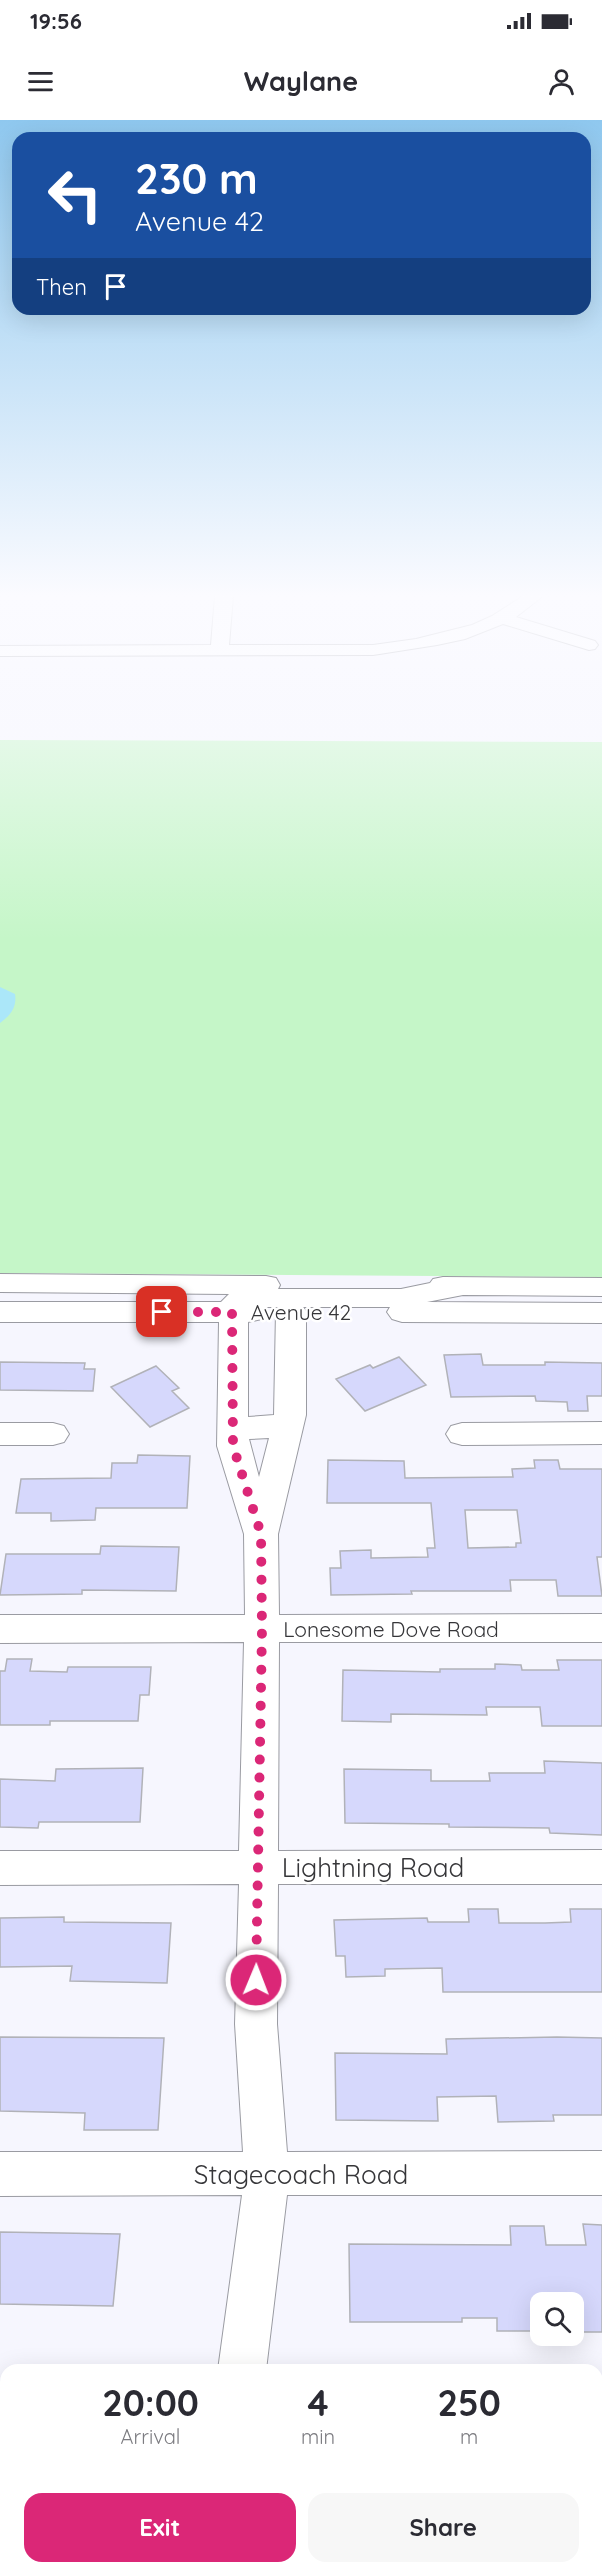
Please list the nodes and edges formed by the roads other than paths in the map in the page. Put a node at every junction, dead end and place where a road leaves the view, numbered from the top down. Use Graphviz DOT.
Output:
graph roads {
  1 [pos="0,1283"];
  2 [pos="464,1286"];
  3 [pos="602,1287"];
  4 [pos="291,1311"];
  5 [pos="0,1312"];
  6 [pos="232,1312"];
  7 [pos="602,1313"];
  8 [pos="287,1427"];
  9 [pos="232,1428"];
  10 [pos="602,1433"];
  11 [pos="0,1434"];
  12 [pos="53,1434"];
  13 [pos="462,1434"];
  14 [pos="261,1534"];
  15 [pos="602,1628"];
  16 [pos="0,1629"];
  17 [pos="262,1629"];
  18 [pos="258,1867"];
  19 [pos="602,1867"];
  20 [pos="0,1868"];
  21 [pos="602,2173"];
  22 [pos="0,2174"];
  23 [pos="267,2174"];
  24 [pos="243,2364"];
  1 -- 2 [label="street, Avenue 42"];
  2 -- 3 [label="street, Avenue 42"];
  2 -- 6 [label="street"];
  4 -- 6 [label="street, Avenue 42"];
  4 -- 7 [label="street, Avenue 42"];
  4 -- 8 [label="street"];
  5 -- 6 [label="street, Avenue 42"];
  6 -- 9 [label="street"];
  8 -- 9 [label="street"];
  8 -- 14 [label="street"];
  9 -- 14 [label="street"];
  10 -- 13 [label="street"];
  11 -- 12 [label="street"];
  14 -- 17 [label="street"];
  15 -- 17 [label="street, Lonesome Dove Road"];
  16 -- 17 [label="street, Lonesome Dove Road"];
  17 -- 18 [label="street"];
  18 -- 19 [label="street, Lightning Road"];
  18 -- 20 [label="street, Lightning Road"];
  18 -- 23 [label="street"];
  21 -- 23 [label="street, Stagecoach Road"];
  22 -- 23 [label="street, Stagecoach Road"];
  23 -- 24 [label="street"];
}
